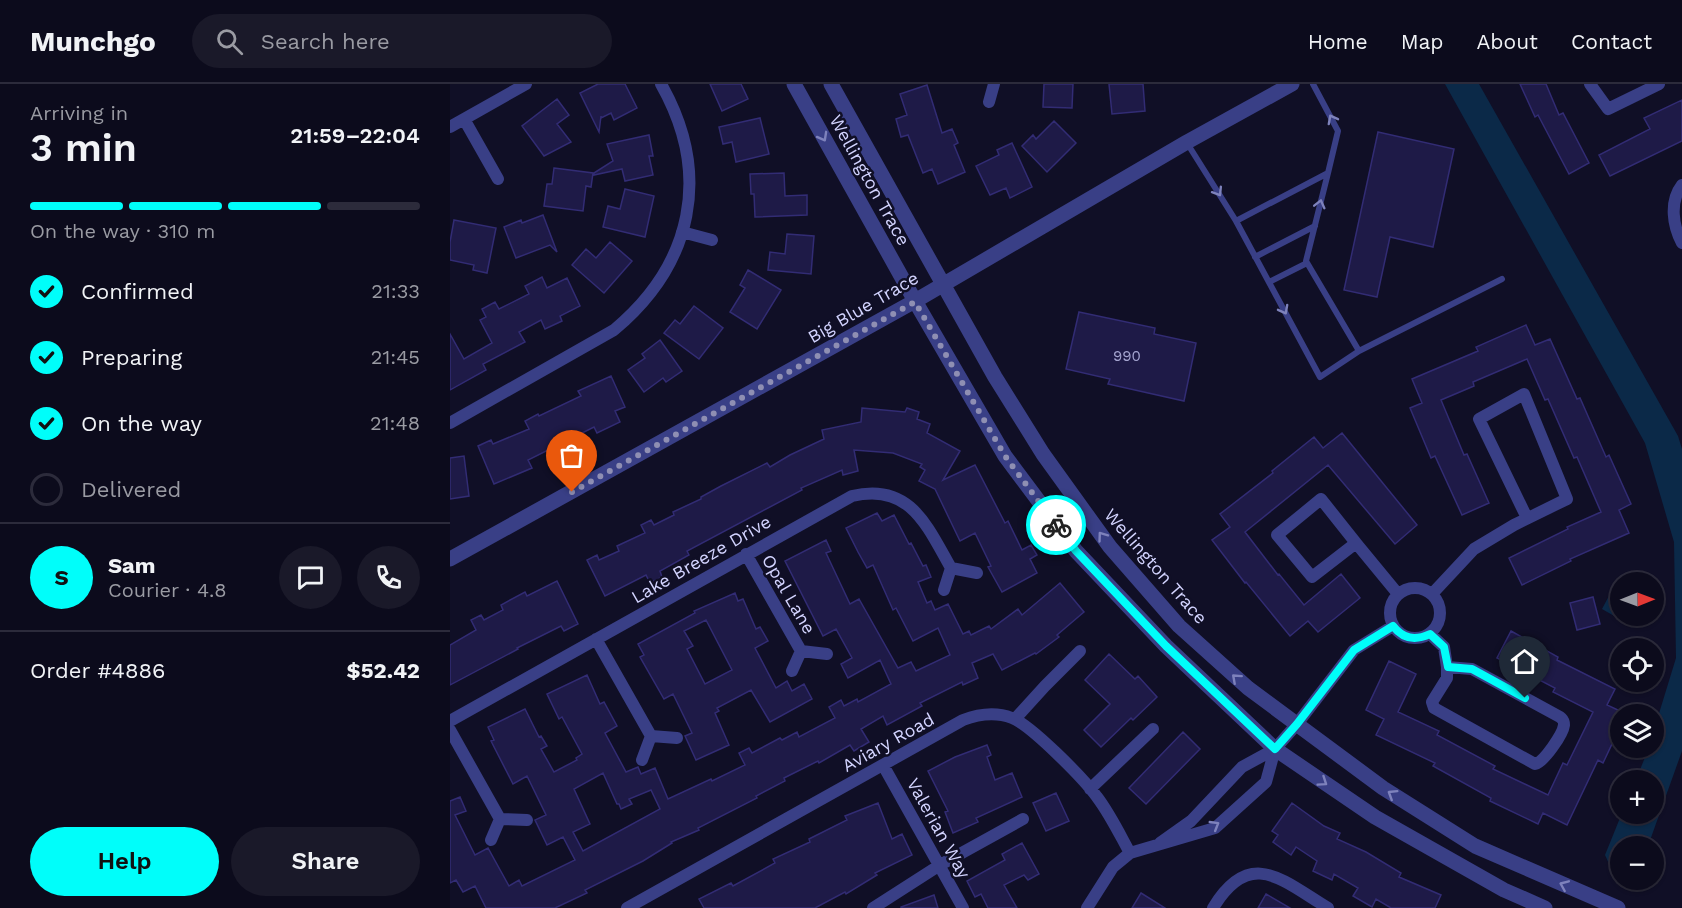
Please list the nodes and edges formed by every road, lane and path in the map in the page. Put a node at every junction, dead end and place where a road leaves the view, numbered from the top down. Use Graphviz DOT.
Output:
graph roads {
  1 [pos="526,84"];
  2 [pos="661,84"];
  3 [pos="794,84"];
  4 [pos="831,84"];
  5 [pos="994,84"];
  6 [pos="1292,84"];
  7 [pos="1313,84"];
  8 [pos="1590,84"];
  9 [pos="1659,84"];
  10 [pos="989,102"];
  11 [pos="464,119"];
  12 [pos="450,127"];
  13 [pos="1187,142"];
  14 [pos="1328,173"];
  15 [pos="498,179"];
  16 [pos="1682,185"];
  17 [pos="1236,221"];
  18 [pos="1315,226"];
  19 [pos="682,232"];
  20 [pos="712,240"];
  21 [pos="1682,243"];
  22 [pos="1255,257"];
  23 [pos="1307,263"];
  24 [pos="1502,279"];
  25 [pos="1269,282"];
  26 [pos="943,284"];
  27 [pos="915,302"];
  28 [pos="1359,351"];
  29 [pos="450,423"];
  30 [pos="1527,518"];
  31 [pos="1356,543"];
  32 [pos="746,554"];
  33 [pos="450,559"];
  34 [pos="951,568"];
  35 [pos="977,573"];
  36 [pos="944,590"];
  37 [pos="1398,594"];
  38 [pos="1432,594"];
  39 [pos="1393,626"];
  40 [pos="1430,634"];
  41 [pos="596,639"];
  42 [pos="801,651"];
  43 [pos="1080,651"];
  44 [pos="827,654"];
  45 [pos="1448,667"];
  46 [pos="792,671"];
  47 [pos="1015,719"];
  48 [pos="450,721"];
  49 [pos="1297,724"];
  50 [pos="1153,729"];
  51 [pos="450,730"];
  52 [pos="651,736"];
  53 [pos="677,738"];
  54 [pos="1275,749"];
  55 [pos="642,760"];
  56 [pos="883,765"];
  57 [pos="1090,789"];
  58 [pos="500,819"];
  59 [pos="1023,819"];
  60 [pos="527,820"];
  61 [pos="491,840"];
  62 [pos="1160,843"];
  63 [pos="1130,853"];
  64 [pos="940,865"];
  65 [pos="628,908"];
  66 [pos="873,908"];
  67 [pos="963,908"];
  68 [pos="1087,908"];
  69 [pos="1213,908"];
  70 [pos="1328,908"];
  71 [pos="1545,908"];
  72 [pos="1618,908"];
  1 -- 11 [label="street"];
  2 -- 19 [label="street"];
  3 -- 27 [label="street, Wellington Trace, one-way"];
  4 -- 26 [label="street, Wellington Trace"];
  5 -- 10 [label="street"];
  6 -- 13 [label="street, Big Blue Trace"];
  14 -- 7 [label="lane, one-way"];
  8 -- 9 [label="street"];
  11 -- 12 [label="street"];
  11 -- 15 [label="street"];
  13 -- 17 [label="lane, one-way"];
  13 -- 26 [label="street, Big Blue Trace"];
  14 -- 17 [label="lane"];
  18 -- 14 [label="lane, one-way"];
  16 -- 21 [label="street"];
  17 -- 22 [label="lane"];
  18 -- 22 [label="lane"];
  18 -- 23 [label="lane"];
  19 -- 20 [label="street"];
  19 -- 29 [label="street"];
  22 -- 25 [label="lane"];
  23 -- 25 [label="lane"];
  23 -- 28 [label="lane"];
  24 -- 28 [label="lane"];
  25 -- 28 [label="lane, one-way"];
  26 -- 27 [label="street, Big Blue Trace"];
  49 -- 26 [label="street, Wellington Trace, one-way"];
  27 -- 33 [label="street, Big Blue Trace"];
  27 -- 54 [label="street, Wellington Trace"];
  30 -- 30 [label="street"];
  30 -- 38 [label="street"];
  31 -- 31 [label="street"];
  31 -- 37 [label="street"];
  32 -- 34 [label="street, Lake Breeze Drive"];
  32 -- 41 [label="street, Lake Breeze Drive"];
  32 -- 42 [label="street, Opal Lane"];
  34 -- 35 [label="street"];
  34 -- 36 [label="street"];
  37 -- 38 [label="street"];
  37 -- 39 [label="street"];
  38 -- 40 [label="street"];
  39 -- 40 [label="street"];
  39 -- 49 [label="street"];
  40 -- 45 [label="street"];
  41 -- 48 [label="street, Lake Breeze Drive"];
  41 -- 52 [label="street"];
  42 -- 44 [label="street"];
  42 -- 46 [label="street"];
  43 -- 47 [label="street"];
  45 -- 45 [label="street"];
  47 -- 56 [label="street, Aviary Road"];
  47 -- 57 [label="street, Aviary Road"];
  49 -- 54 [label="street"];
  72 -- 49 [label="street, Wellington Trace, one-way"];
  50 -- 57 [label="street"];
  51 -- 58 [label="street"];
  52 -- 53 [label="street"];
  52 -- 55 [label="street"];
  54 -- 62 [label="street"];
  62 -- 54 [label="street, one-way"];
  54 -- 71 [label="street, Wellington Trace, one-way"];
  56 -- 64 [label="street, Valerian Way"];
  56 -- 65 [label="street, Aviary Road"];
  57 -- 63 [label="street, Aviary Road"];
  58 -- 60 [label="street"];
  58 -- 61 [label="street"];
  59 -- 64 [label="street"];
  62 -- 63 [label="street"];
  63 -- 68 [label="street"];
  64 -- 66 [label="street"];
  64 -- 67 [label="street, Valerian Way"];
  69 -- 70 [label="street"];
}
